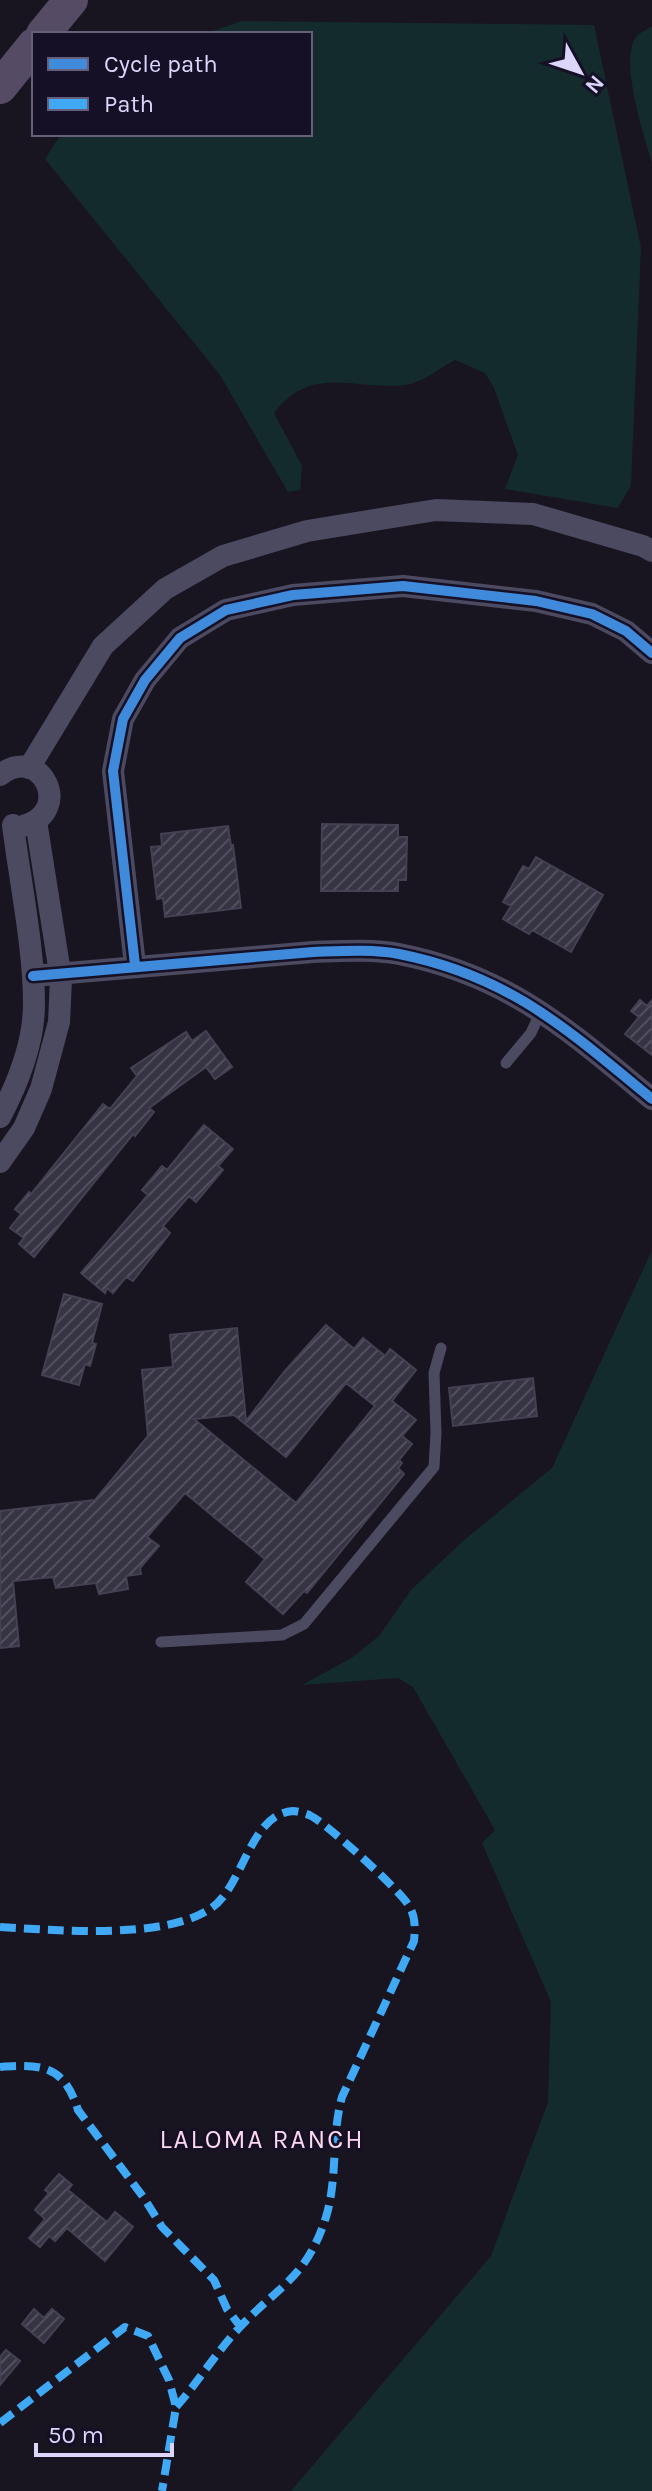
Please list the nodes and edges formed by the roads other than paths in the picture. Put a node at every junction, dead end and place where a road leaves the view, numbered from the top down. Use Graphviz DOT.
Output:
graph roads {
  1 [pos="71,0"];
  2 [pos="45,32"];
  3 [pos="32,47"];
  4 [pos="0,87"];
  5 [pos="652,551"];
  6 [pos="652,653"];
  7 [pos="29,768"];
  8 [pos="0,775"];
  9 [pos="6,821"];
  10 [pos="36,821"];
  11 [pos="135,965"];
  12 [pos="60,974"];
  13 [pos="33,976"];
  14 [pos="541,1010"];
  15 [pos="506,1063"];
  16 [pos="652,1099"];
  17 [pos="0,1117"];
  18 [pos="0,1162"];
  19 [pos="441,1348"];
  20 [pos="161,1642"];
  1 -- 2 [label="main road"];
  3 -- 4 [label="main road"];
  5 -- 7 [label="street"];
  6 -- 11 [label="street"];
  7 -- 8 [label="street"];
  7 -- 10 [label="street"];
  9 -- 10 [label="street"];
  9 -- 13 [label="street"];
  10 -- 12 [label="street"];
  11 -- 12 [label="street"];
  11 -- 14 [label="street"];
  12 -- 13 [label="street"];
  12 -- 18 [label="street"];
  13 -- 17 [label="street"];
  14 -- 15 [label="lane"];
  14 -- 16 [label="street"];
  19 -- 20 [label="lane"];
}
